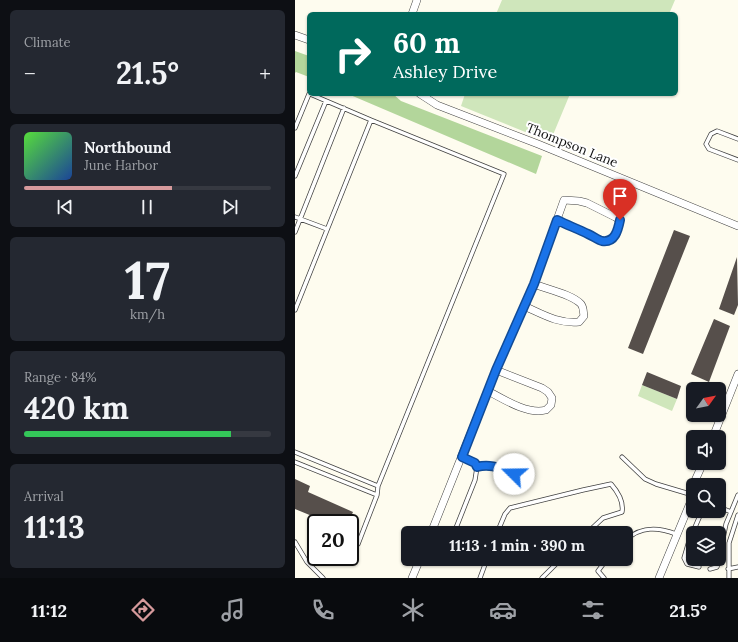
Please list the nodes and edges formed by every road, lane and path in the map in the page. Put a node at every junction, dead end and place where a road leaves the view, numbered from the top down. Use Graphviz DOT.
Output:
graph roads {
  1 [pos="417,0"];
  2 [pos="413,12"];
  3 [pos="295,35"];
  4 [pos="307,39"];
  5 [pos="309,96"];
  6 [pos="315,96"];
  7 [pos="423,96"];
  8 [pos="326,101"];
  9 [pos="344,108"];
  10 [pos="371,120"];
  11 [pos="295,128"];
  12 [pos="738,139"];
  13 [pos="738,160"];
  14 [pos="295,176"];
  15 [pos="295,217"];
  16 [pos="300,219"];
  17 [pos="557,220"];
  18 [pos="738,226"];
  19 [pos="327,229"];
  20 [pos="295,232"];
  21 [pos="534,284"];
  22 [pos="524,306"];
  23 [pos="295,310"];
  24 [pos="496,370"];
  25 [pos="738,374"];
  26 [pos="488,391"];
  27 [pos="716,430"];
  28 [pos="295,452"];
  29 [pos="462,457"];
  30 [pos="621,457"];
  31 [pos="295,462"];
  32 [pos="477,467"];
  33 [pos="524,478"];
  34 [pos="378,486"];
  35 [pos="686,493"];
  36 [pos="377,495"];
  37 [pos="738,495"];
  38 [pos="726,510"];
  39 [pos="686,511"];
  40 [pos="731,512"];
  41 [pos="738,515"];
  42 [pos="699,518"];
  43 [pos="434,526"];
  44 [pos="457,526"];
  45 [pos="500,526"];
  46 [pos="594,526"];
  47 [pos="726,526"];
  48 [pos="633,533"];
  49 [pos="676,534"];
  50 [pos="359,541"];
  51 [pos="295,542"];
  52 [pos="417,566"];
  53 [pos="484,566"];
  54 [pos="554,566"];
  55 [pos="600,566"];
  56 [pos="717,566"];
  57 [pos="699,567"];
  58 [pos="738,567"];
  59 [pos="710,569"];
  60 [pos="728,569"];
  61 [pos="323,578"];
  62 [pos="412,578"];
  63 [pos="480,578"];
  64 [pos="542,578"];
  65 [pos="604,578"];
  66 [pos="659,578"];
  67 [pos="729,578"];
  1 -- 2 [label="street"];
  3 -- 4 [label="street"];
  5 -- 11 [label="lane"];
  6 -- 8 [label="lane"];
  7 -- 18 [label="street, Thompson Lane"];
  8 -- 9 [label="lane"];
  8 -- 14 [label="lane"];
  9 -- 10 [label="lane"];
  9 -- 16 [label="lane"];
  10 -- 19 [label="lane"];
  10 -- 34 [label="lane"];
  12 -- 13 [label="lane"];
  15 -- 16 [label="lane"];
  16 -- 19 [label="lane"];
  16 -- 20 [label="lane"];
  17 -- 17 [label="street"];
  17 -- 21 [label="street"];
  19 -- 23 [label="lane"];
  21 -- 22 [label="street"];
  21 -- 22 [label="street"];
  22 -- 24 [label="street"];
  24 -- 26 [label="street"];
  24 -- 26 [label="street"];
  25 -- 27 [label="street"];
  26 -- 29 [label="street"];
  28 -- 34 [label="lane"];
  29 -- 32 [label="lane"];
  29 -- 43 [label="street"];
  30 -- 35 [label="lane"];
  31 -- 36 [label="lane"];
  32 -- 33 [label="lane"];
  32 -- 44 [label="lane"];
  34 -- 36 [label="lane"];
  36 -- 50 [label="lane"];
  37 -- 40 [label="lane"];
  38 -- 40 [label="lane"];
  39 -- 49 [label="street"];
  40 -- 47 [label="lane"];
  41 -- 60 [label="lane"];
  42 -- 57 [label="lane"];
  45 -- 46 [label="lane"];
  48 -- 49 [label="lane"];
  49 -- 66 [label="street"];
  51 -- 61 [label="lane"];
  52 -- 62 [label="street"];
  53 -- 63 [label="lane"];
  54 -- 64 [label="lane"];
  55 -- 65 [label="lane"];
  56 -- 59 [label="lane"];
  58 -- 60 [label="lane"];
  60 -- 67 [label="lane"];
}
